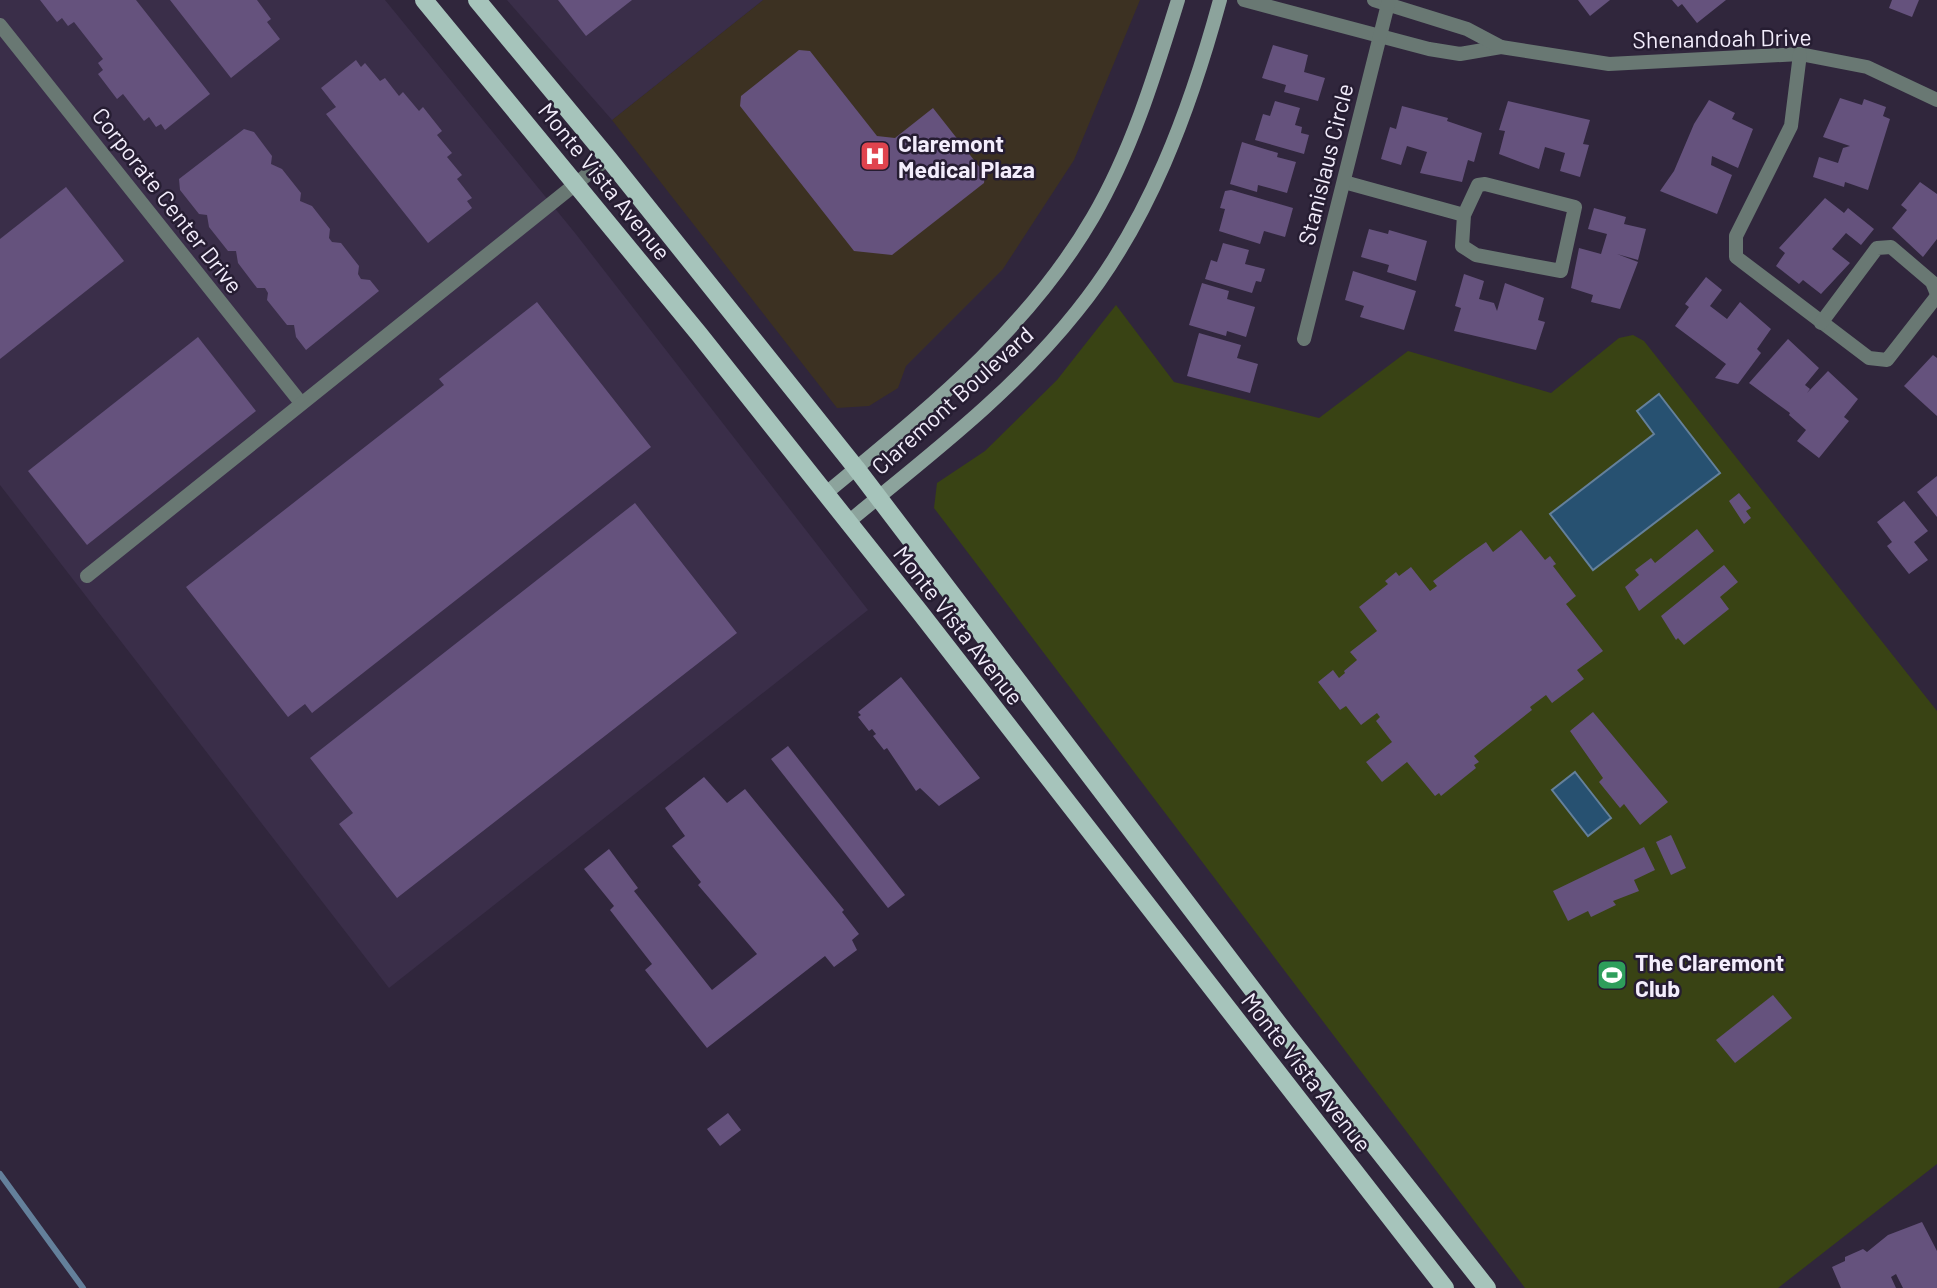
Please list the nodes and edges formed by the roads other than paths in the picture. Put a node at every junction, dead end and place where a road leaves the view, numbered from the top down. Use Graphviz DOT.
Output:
graph roads {
  1 [pos="424,0"];
  2 [pos="477,0"];
  3 [pos="1178,0"];
  4 [pos="1220,0"];
  5 [pos="1244,0"];
  6 [pos="1383,1"];
  7 [pos="0,25"];
  8 [pos="1380,36"];
  9 [pos="1501,47"];
  10 [pos="1800,54"];
  11 [pos="1937,100"];
  12 [pos="608,158"];
  13 [pos="1344,181"];
  14 [pos="575,186"];
  15 [pos="1464,215"];
  16 [pos="1937,295"];
  17 [pos="1821,323"];
  18 [pos="1304,339"];
  19 [pos="301,403"];
  20 [pos="856,468"];
  21 [pos="825,494"];
  22 [pos="878,497"];
  23 [pos="847,523"];
  24 [pos="87,576"];
  25 [pos="1445,1288"];
  26 [pos="1487,1288"];
  1 -- 14 [label="main road, Monte Vista Avenue"];
  2 -- 12 [label="main road, Monte Vista Avenue"];
  3 -- 20 [label="main road, Claremont Boulevard"];
  4 -- 22 [label="main road, Claremont Boulevard"];
  5 -- 8 [label="street, Shenandoah Drive"];
  6 -- 8 [label="street, Stanislaus Circle"];
  6 -- 9 [label="street, Shenandoah Drive"];
  7 -- 19 [label="street, Corporate Center Drive"];
  8 -- 9 [label="street, Shenandoah Drive"];
  8 -- 13 [label="street, Stanislaus Circle"];
  9 -- 10 [label="street, Shenandoah Drive"];
  10 -- 11 [label="street, Shenandoah Drive"];
  10 -- 17 [label="street"];
  12 -- 14 [label="street"];
  12 -- 20 [label="main road, Monte Vista Avenue"];
  13 -- 15 [label="street"];
  13 -- 18 [label="street, Stanislaus Circle"];
  14 -- 19 [label="street"];
  14 -- 21 [label="main road, Monte Vista Avenue"];
  15 -- 15 [label="street"];
  16 -- 17 [label="street"];
  16 -- 17 [label="street"];
  19 -- 24 [label="street"];
  20 -- 21 [label="main road, Claremont Boulevard"];
  20 -- 22 [label="main road, Monte Vista Avenue"];
  21 -- 23 [label="main road, Monte Vista Avenue"];
  22 -- 23 [label="main road, Claremont Boulevard"];
  22 -- 26 [label="main road, Monte Vista Avenue"];
  23 -- 25 [label="main road, Monte Vista Avenue"];
}
